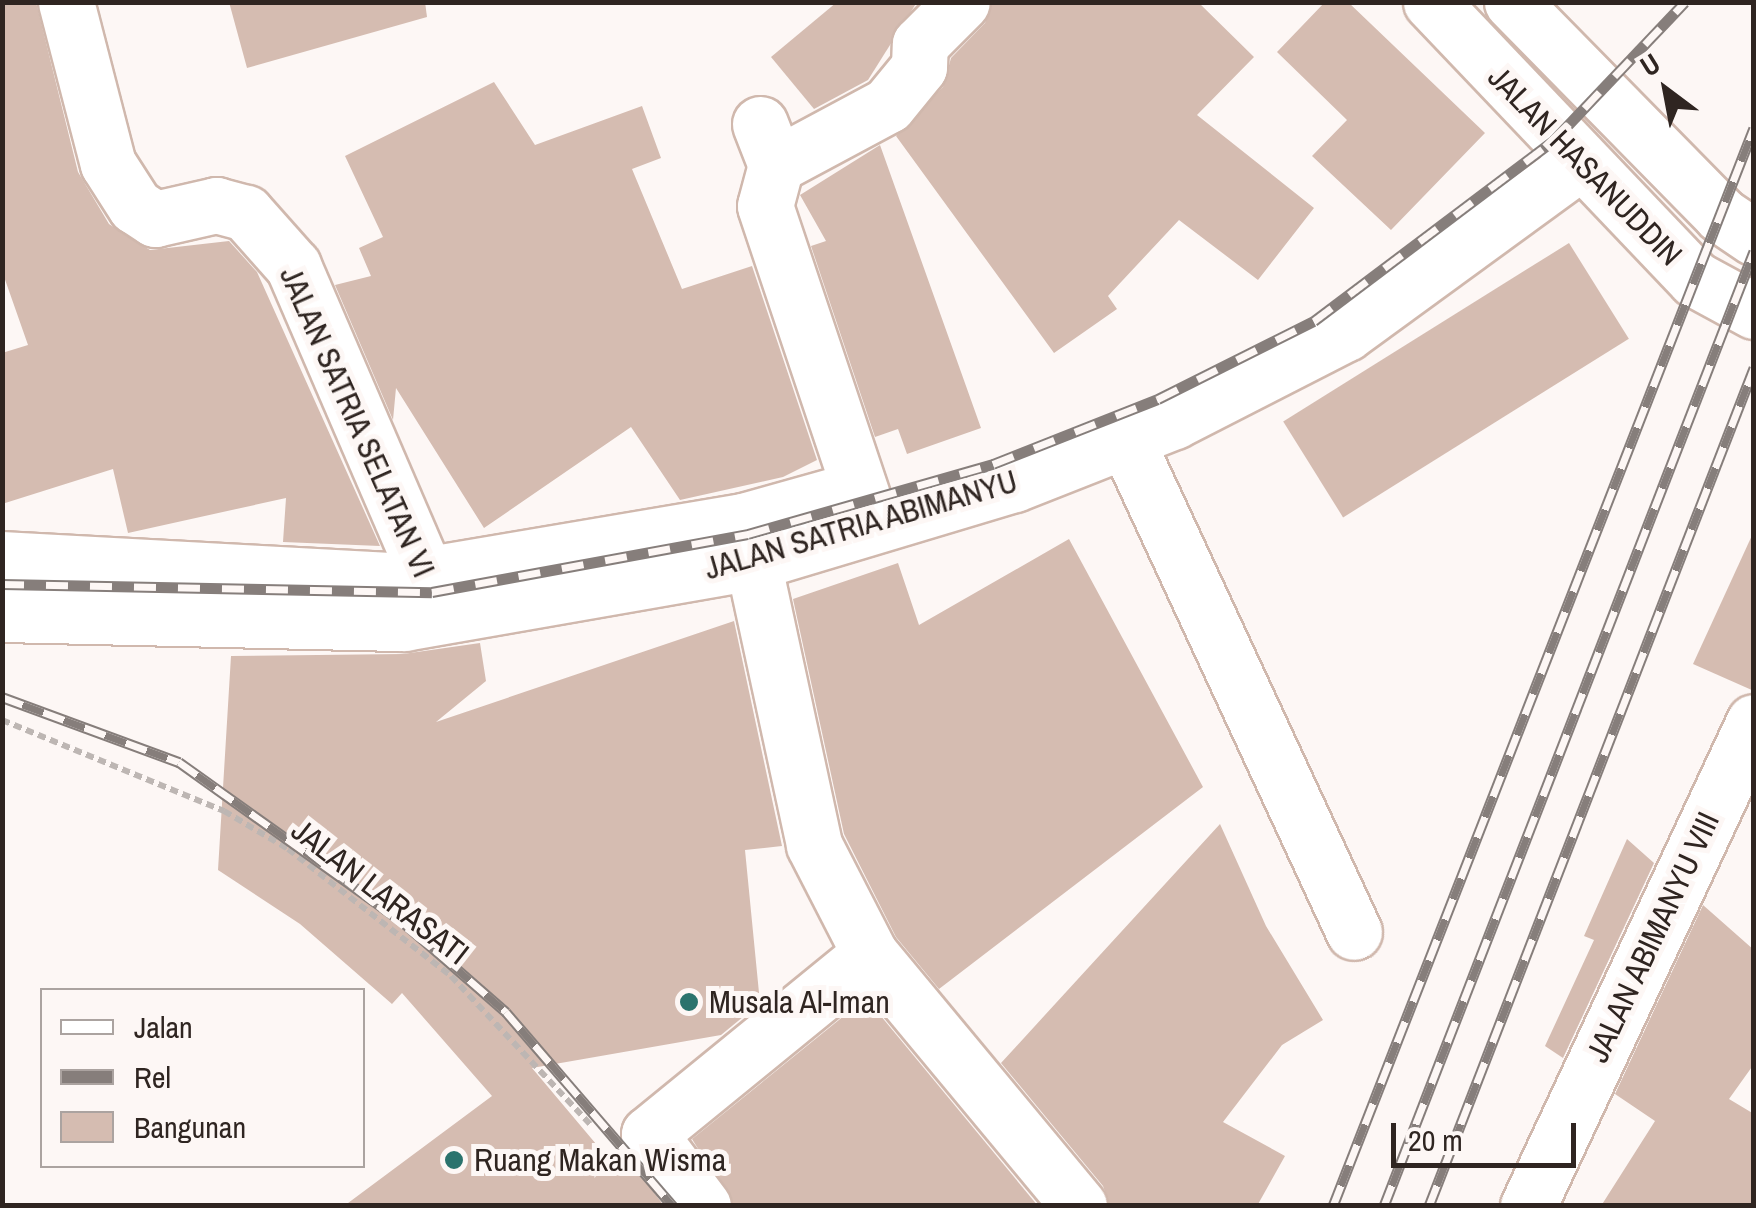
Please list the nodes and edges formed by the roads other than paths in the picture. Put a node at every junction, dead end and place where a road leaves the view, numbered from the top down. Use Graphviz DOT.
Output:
graph roads {
  1 [pos="66,2"];
  2 [pos="962,2"];
  3 [pos="1512,2"];
  4 [pos="1437,6"];
  5 [pos="1578,164"];
  6 [pos="1754,238"];
  7 [pos="1754,310"];
  8 [pos="1126,440"];
  9 [pos="865,507"];
  10 [pos="749,541"];
  11 [pos="2,558"];
  12 [pos="436,597"];
  13 [pos="2,614"];
  14 [pos="1754,722"];
  15 [pos="1354,932"];
  16 [pos="870,954"];
  17 [pos="1052,1196"];
  18 [pos="703,1206"];
  19 [pos="1528,1206"];
  1 -- 12 [label="street, JALAN SATRIA SELATAN VI"];
  2 -- 9 [label="street"];
  3 -- 6 [label="street, JALAN HASANUDDIN"];
  4 -- 5 [label="street, JALAN HASANUDDIN"];
  5 -- 7 [label="street, JALAN HASANUDDIN"];
  5 -- 8 [label="street, JALAN SATRIA ABIMANYU"];
  8 -- 9 [label="street, JALAN SATRIA ABIMANYU"];
  8 -- 15 [label="street"];
  9 -- 10 [label="street, JALAN SATRIA ABIMANYU"];
  10 -- 12 [label="street, JALAN SATRIA ABIMANYU"];
  10 -- 16 [label="street"];
  11 -- 12 [label="street"];
  12 -- 13 [label="street, JALAN SATRIA ABIMANYU"];
  14 -- 19 [label="street, JALAN ABIMANYU VIII"];
  16 -- 17 [label="street"];
  16 -- 18 [label="street"];
}
